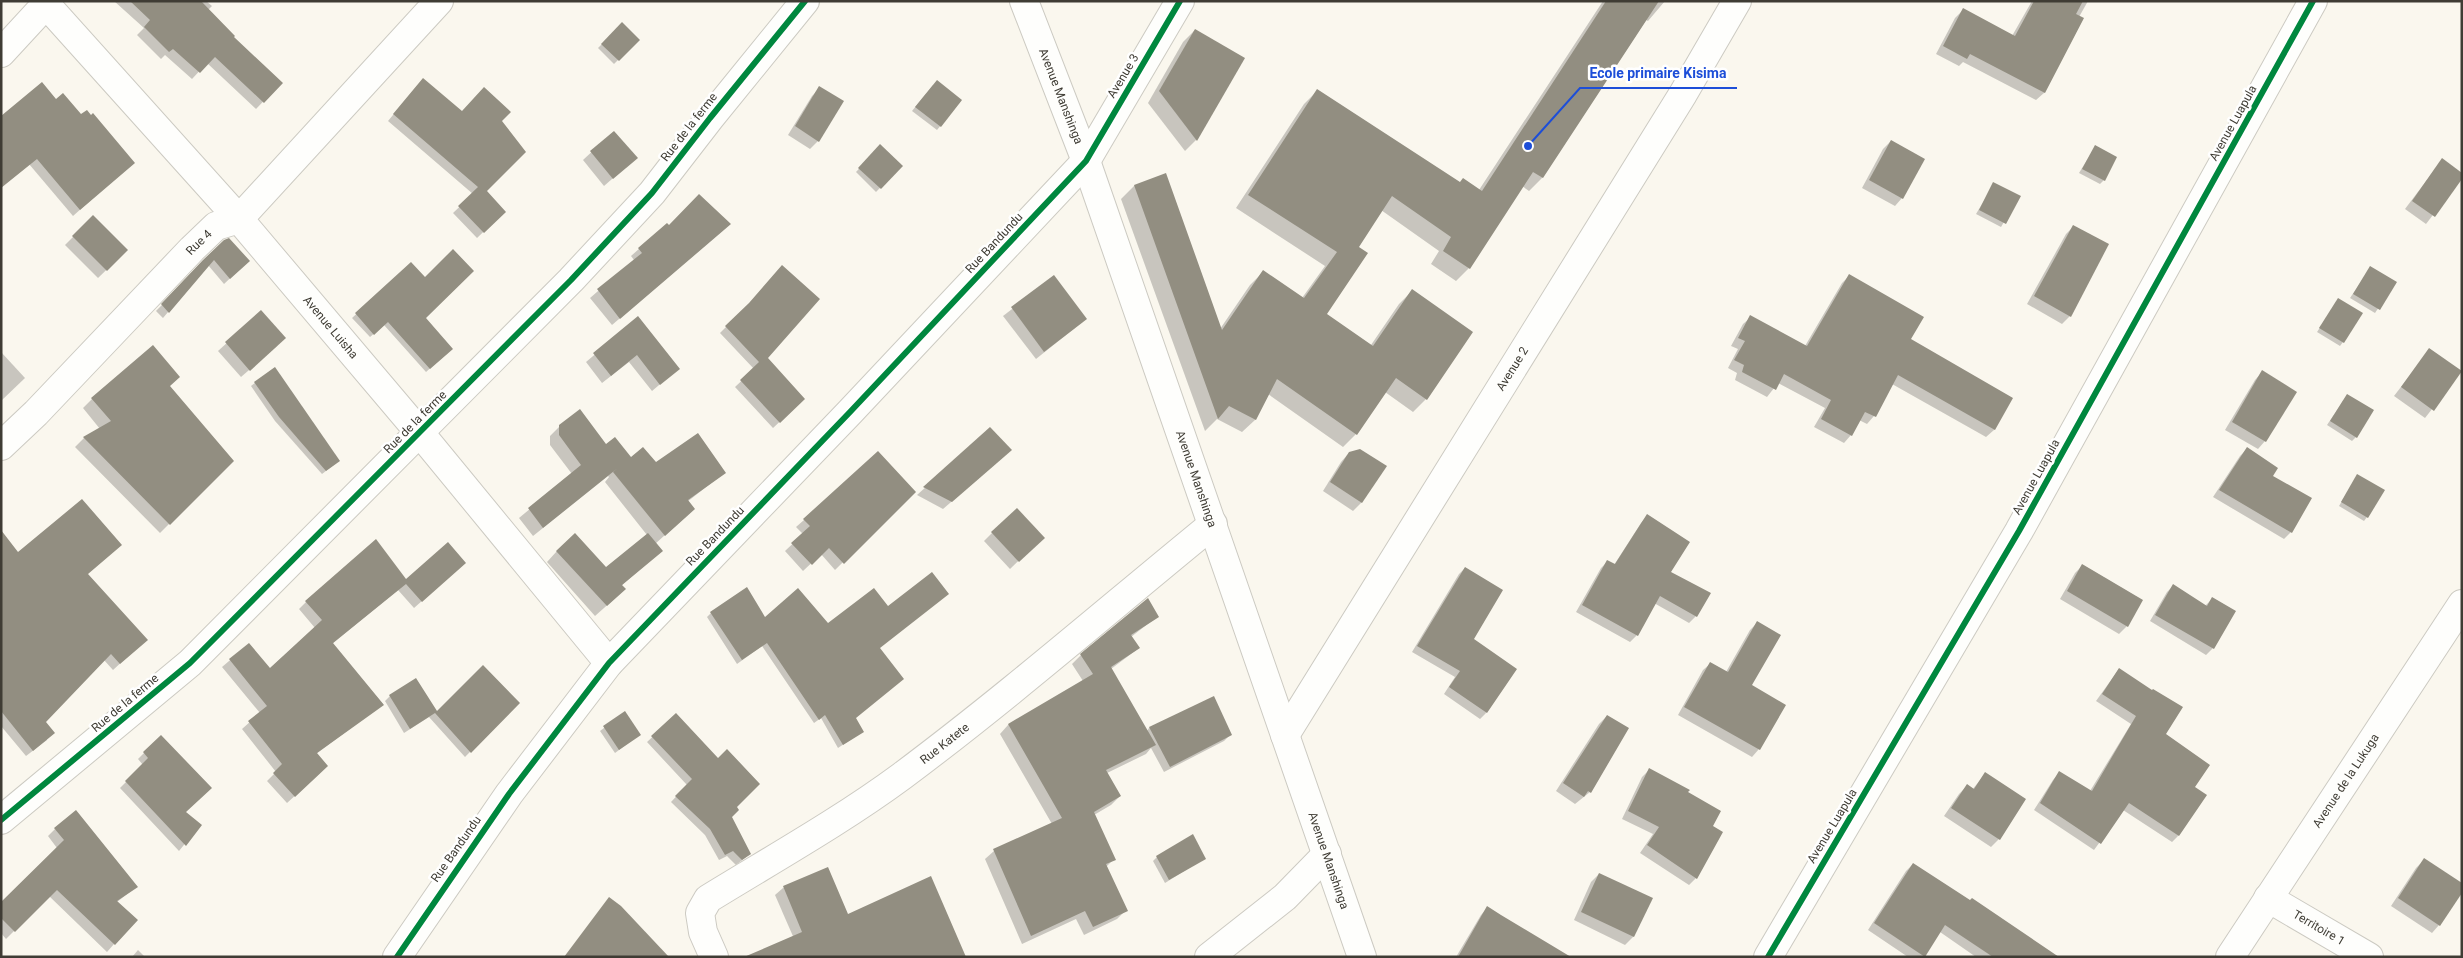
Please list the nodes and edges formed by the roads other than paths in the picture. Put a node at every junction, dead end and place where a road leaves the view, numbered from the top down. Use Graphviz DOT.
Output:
graph roads {
  1 [pos="439,1"];
  2 [pos="805,1"];
  3 [pos="1024,1"];
  4 [pos="1180,1"];
  5 [pos="1737,1"];
  6 [pos="2313,1"];
  7 [pos="46,2"];
  8 [pos="1,53"];
  9 [pos="1086,162"];
  10 [pos="239,219"];
  11 [pos="420,433"];
  12 [pos="1,446"];
  13 [pos="1213,524"];
  14 [pos="2462,604"];
  15 [pos="609,663"];
  16 [pos="1285,735"];
  17 [pos="1,820"];
  18 [pos="1327,854"];
  19 [pos="2268,898"];
  20 [pos="397,957"];
  21 [pos="714,957"];
  22 [pos="1209,957"];
  23 [pos="1362,957"];
  24 [pos="1768,957"];
  25 [pos="2230,957"];
  26 [pos="2369,957"];
  1 -- 10 [label="street, Rue 4"];
  2 -- 11 [label="street, Rue de la ferme"];
  3 -- 9 [label="street, Avenue Manshinga"];
  4 -- 9 [label="street, Avenue 3"];
  5 -- 16 [label="street, Avenue 2"];
  6 -- 24 [label="street, Avenue Luapula"];
  7 -- 8 [label="street"];
  7 -- 10 [label="street, Avenue Luisha"];
  9 -- 13 [label="street, Avenue Manshinga"];
  9 -- 15 [label="street, Rue Bandundu"];
  10 -- 11 [label="street, Avenue Luisha"];
  10 -- 12 [label="street, Rue 4"];
  11 -- 15 [label="street, Avenue Luisha"];
  11 -- 17 [label="street, Rue de la ferme"];
  13 -- 16 [label="street, Avenue Manshinga"];
  13 -- 21 [label="street, Rue Katete"];
  14 -- 19 [label="street, Avenue de la Lukuga"];
  15 -- 20 [label="street, Rue Bandundu"];
  16 -- 18 [label="street, Avenue Manshinga"];
  18 -- 22 [label="street"];
  18 -- 23 [label="street, Avenue Manshinga"];
  19 -- 25 [label="street, Avenue de la Lukuga"];
  19 -- 26 [label="street, Territoire 1"];
}
